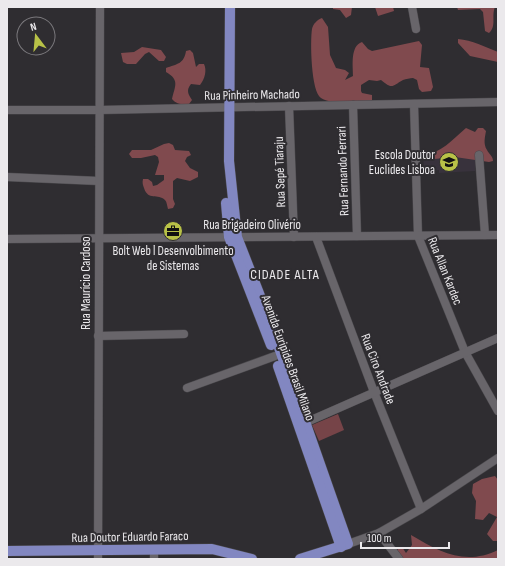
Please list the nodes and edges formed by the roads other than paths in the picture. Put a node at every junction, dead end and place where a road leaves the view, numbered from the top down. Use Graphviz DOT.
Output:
graph roads {
  1 [pos="100,7"];
  2 [pos="223,7"];
  3 [pos="230,7"];
  4 [pos="412,7"];
  5 [pos="416,29"];
  6 [pos="226,31"];
  7 [pos="498,102"];
  8 [pos="414,104"];
  9 [pos="353,105"];
  10 [pos="289,106"];
  11 [pos="226,107"];
  12 [pos="7,110"];
  13 [pos="99,110"];
  14 [pos="479,154"];
  15 [pos="7,177"];
  16 [pos="98,180"];
  17 [pos="485,235"];
  18 [pos="498,235"];
  19 [pos="357,236"];
  20 [pos="418,236"];
  21 [pos="233,237"];
  22 [pos="294,237"];
  23 [pos="316,237"];
  24 [pos="98,238"];
  25 [pos="7,239"];
  26 [pos="266,320"];
  27 [pos="184,334"];
  28 [pos="98,336"];
  29 [pos="498,338"];
  30 [pos="465,352"];
  31 [pos="275,356"];
  32 [pos="187,388"];
  33 [pos="374,392"];
  34 [pos="291,393"];
  35 [pos="498,411"];
  36 [pos="303,424"];
  37 [pos="498,458"];
  38 [pos="421,509"];
  39 [pos="379,533"];
  40 [pos="345,546"];
  41 [pos="7,551"];
  42 [pos="154,554"];
  43 [pos="98,555"];
  44 [pos="231,556"];
  45 [pos="252,559"];
  46 [pos="300,559"];
  47 [pos="399,559"];
  1 -- 13 [label="street, Rua Maurício Cardoso"];
  2 -- 6 [label="main road, Avenida Euripides Brasil Milano"];
  3 -- 6 [label="main road, Avenida Euripides Brasil Milano"];
  4 -- 5 [label="street"];
  6 -- 11 [label="main road, Avenida Euripides Brasil Milano"];
  7 -- 8 [label="street, Rua Pinheiro Machado"];
  8 -- 9 [label="street, Rua Pinheiro Machado"];
  8 -- 20 [label="street, Rua Allan Kardec"];
  9 -- 10 [label="street, Rua Pinheiro Machado"];
  9 -- 19 [label="street, Rua Fernando Ferrari"];
  10 -- 11 [label="street, Rua Pinheiro Machado"];
  10 -- 22 [label="street, Rua Sepé Tiaraju"];
  11 -- 13 [label="street, Rua Pinheiro Machado"];
  11 -- 21 [label="main road, Avenida Euripides Brasil Milano"];
  12 -- 13 [label="street, Rua Pinheiro Machado"];
  13 -- 16 [label="street, Rua Maurício Cardoso"];
  14 -- 17 [label="street"];
  15 -- 16 [label="street"];
  16 -- 24 [label="street, Rua Maurício Cardoso"];
  17 -- 18 [label="street, Rua Brigadeiro Olivério"];
  17 -- 20 [label="street, Rua Brigadeiro Olivério"];
  19 -- 20 [label="street, Rua Brigadeiro Olivério"];
  19 -- 23 [label="street, Rua Brigadeiro Olivério"];
  20 -- 30 [label="street, Rua Allan Kardec"];
  21 -- 22 [label="street, Rua Brigadeiro Olivério"];
  21 -- 24 [label="street, Rua Brigadeiro Olivério"];
  21 -- 26 [label="main road, Avenida Euripides Brasil Milano"];
  22 -- 23 [label="street, Rua Brigadeiro Olivério"];
  23 -- 33 [label="street, Rua Ciro Andrade"];
  24 -- 25 [label="street, Rua Brigadeiro Olivério"];
  24 -- 28 [label="street, Rua Maurício Cardoso"];
  26 -- 31 [label="main road, Avenida Euripides Brasil Milano"];
  26 -- 34 [label="main road, Avenida Euripides Brasil Milano"];
  27 -- 28 [label="street"];
  28 -- 43 [label="street, Rua Maurício Cardoso"];
  29 -- 30 [label="street"];
  30 -- 33 [label="street"];
  30 -- 35 [label="street, Rua Allan Kardec"];
  31 -- 32 [label="street"];
  31 -- 34 [label="main road, Avenida Euripides Brasil Milano"];
  33 -- 36 [label="street"];
  33 -- 38 [label="street, Rua Ciro Andrade"];
  34 -- 36 [label="main road, Avenida Euripides Brasil Milano"];
  36 -- 40 [label="main road, Avenida Euripides Brasil Milano"];
  37 -- 38 [label="street"];
  38 -- 39 [label="street"];
  39 -- 40 [label="street"];
  39 -- 47 [label="street"];
  40 -- 46 [label="main road"];
  41 -- 43 [label="main road, Rua Doutor Eduardo Faraco"];
  42 -- 43 [label="main road, Rua Doutor Eduardo Faraco"];
  42 -- 44 [label="main road, Rua Doutor Eduardo Faraco"];
  44 -- 45 [label="main road, Rua Doutor Eduardo Faraco"];
}
